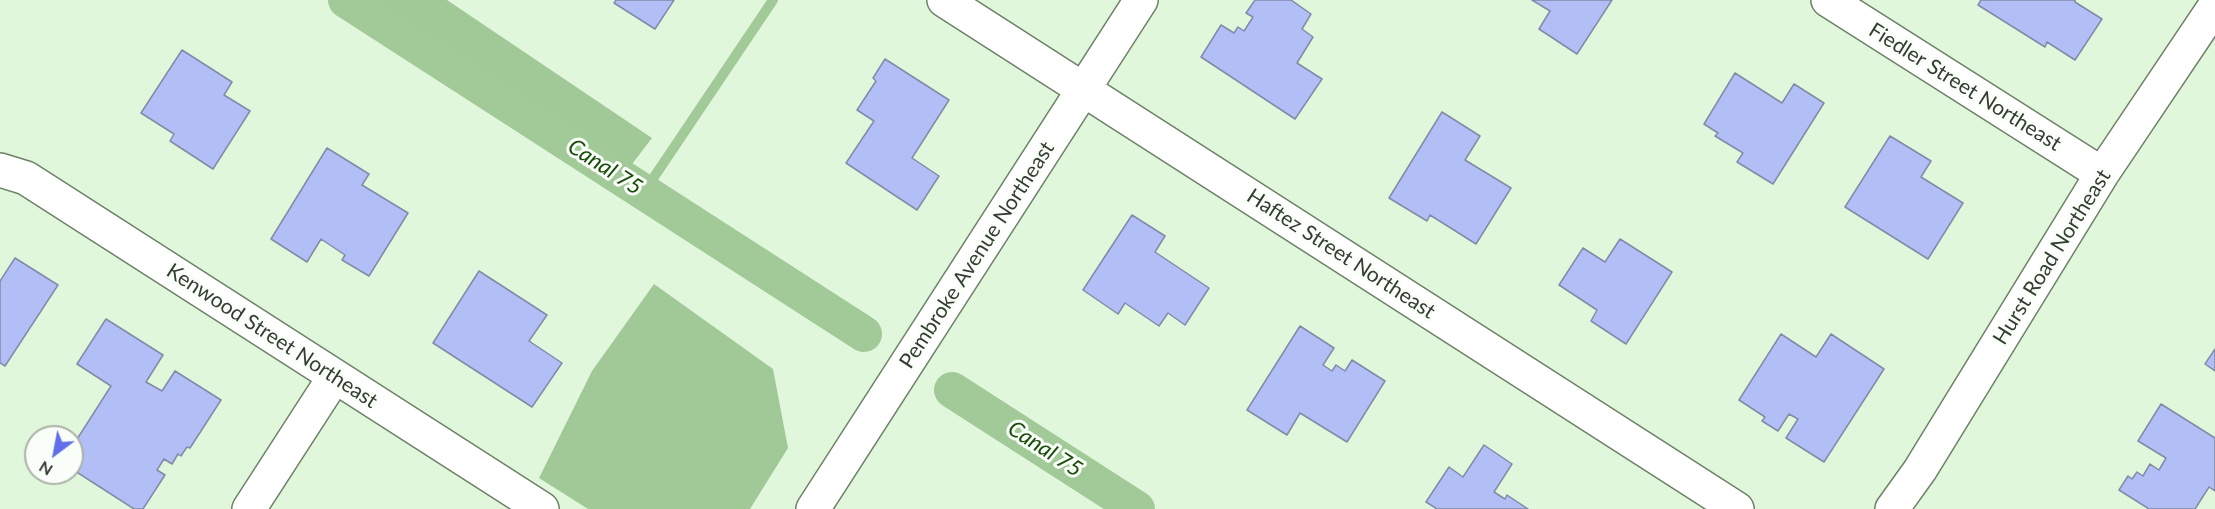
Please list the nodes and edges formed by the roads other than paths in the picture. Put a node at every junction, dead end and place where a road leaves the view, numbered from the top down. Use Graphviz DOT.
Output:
graph roads {
  1 [pos="944,0"];
  2 [pos="1141,0"];
  3 [pos="1828,0"];
  4 [pos="2215,6"];
  5 [pos="1084,89"];
  6 [pos="0,170"];
  7 [pos="2102,174"];
  8 [pos="335,376"];
  9 [pos="249,509"];
  10 [pos="542,509"];
  11 [pos="813,509"];
  12 [pos="1737,509"];
  13 [pos="1892,509"];
  1 -- 5 [label="street, Haftez Street Northeast"];
  2 -- 5 [label="street, Pembroke Avenue Northeast"];
  3 -- 7 [label="street, Fiedler Street Northeast"];
  4 -- 7 [label="street, Hurst Road Northeast"];
  5 -- 11 [label="street, Pembroke Avenue Northeast"];
  5 -- 12 [label="street, Haftez Street Northeast"];
  6 -- 8 [label="street, Kenwood Street Northeast"];
  7 -- 13 [label="street, Hurst Road Northeast"];
  8 -- 9 [label="street"];
  8 -- 10 [label="street, Kenwood Street Northeast"];
}
